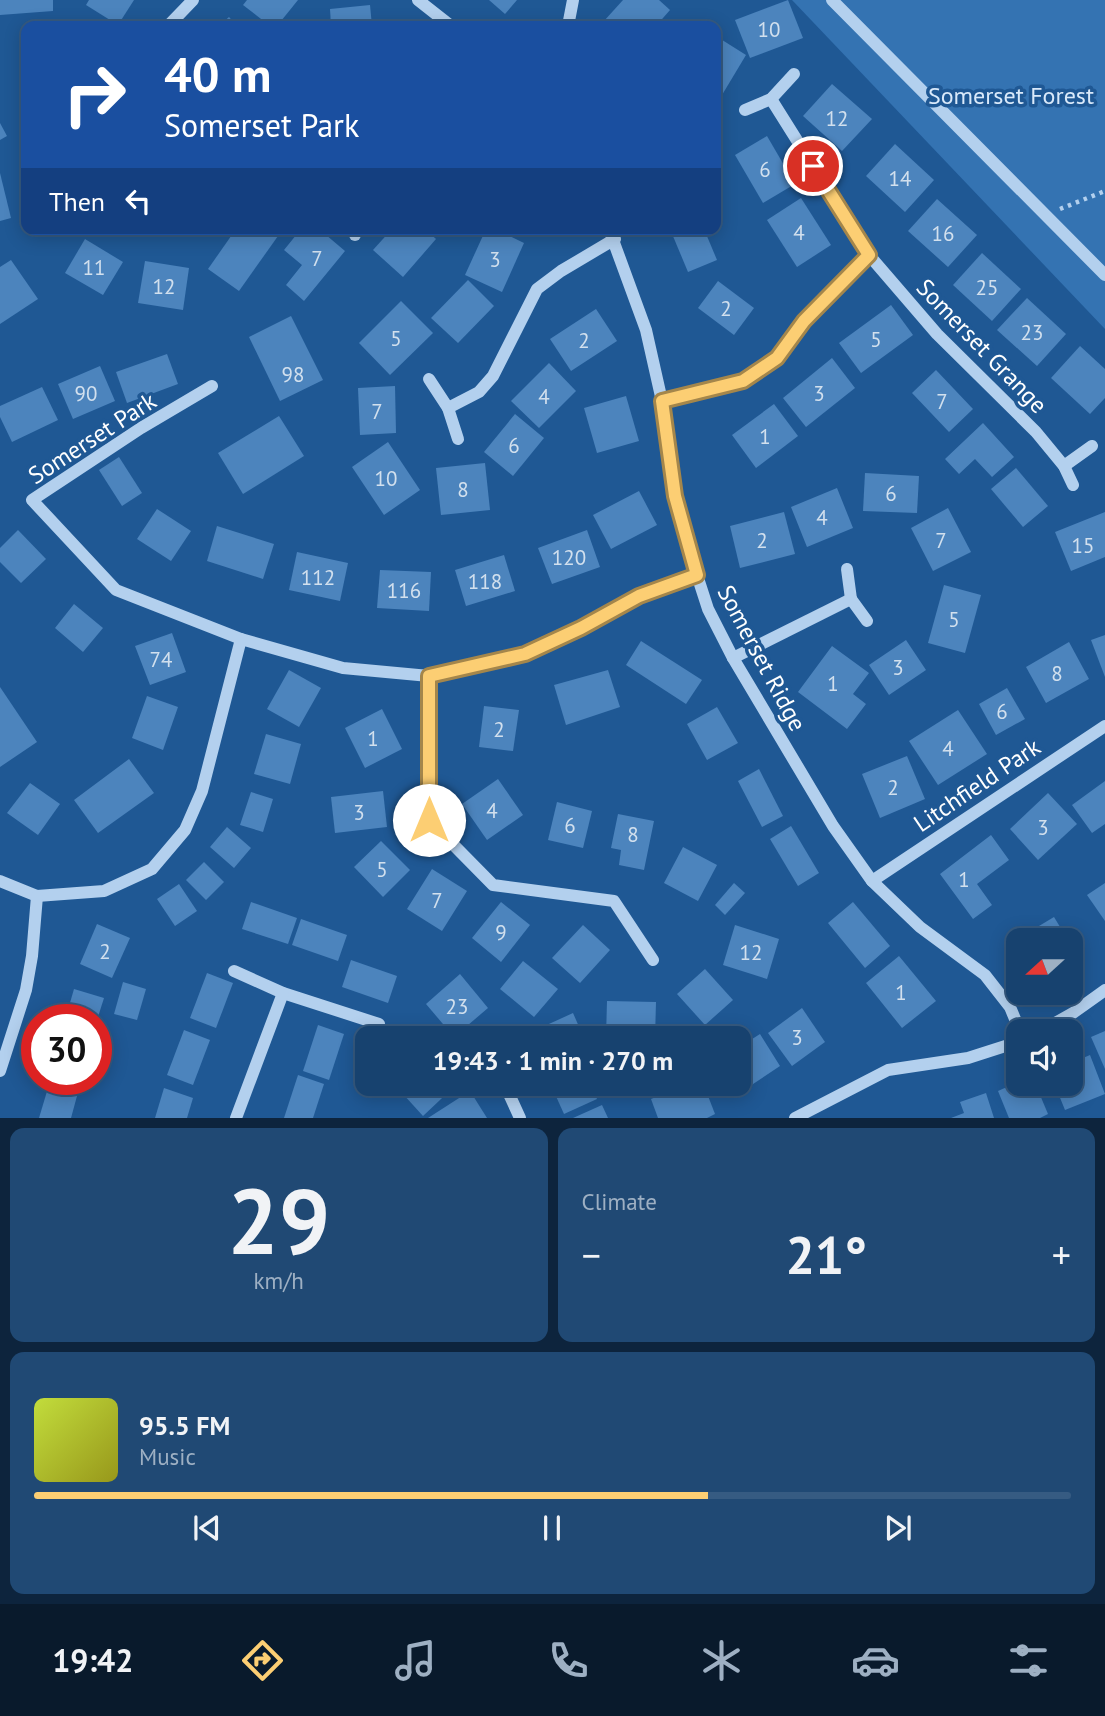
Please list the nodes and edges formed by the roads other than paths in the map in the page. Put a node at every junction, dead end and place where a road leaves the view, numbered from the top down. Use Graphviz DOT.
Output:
graph roads {
  1 [pos="193,0"];
  2 [pos="418,0"];
  3 [pos="573,0"];
  4 [pos="832,0"];
  5 [pos="173,21"];
  6 [pos="442,21"];
  7 [pos="569,21"];
  8 [pos="794,74"];
  9 [pos="771,99"];
  10 [pos="745,110"];
  11 [pos="611,235"];
  12 [pos="612,235"];
  13 [pos="869,255"];
  14 [pos="1105,275"];
  15 [pos="429,379"];
  16 [pos="212,386"];
  17 [pos="662,401"];
  18 [pos="448,408"];
  19 [pos="458,439"];
  20 [pos="1092,446"];
  21 [pos="1063,466"];
  22 [pos="1073,485"];
  23 [pos="847,569"];
  24 [pos="697,575"];
  25 [pos="850,599"];
  26 [pos="867,621"];
  27 [pos="241,639"];
  28 [pos="733,658"];
  29 [pos="429,676"];
  30 [pos="1105,726"];
  31 [pos="0,881"];
  32 [pos="872,881"];
  33 [pos="37,896"];
  34 [pos="653,960"];
  35 [pos="233,971"];
  36 [pos="1105,990"];
  37 [pos="283,993"];
  38 [pos="1015,1019"];
  39 [pos="1062,1019"];
  40 [pos="379,1024"];
  41 [pos="1006,1046"];
  42 [pos="0,1071"];
  43 [pos="510,1096"];
  44 [pos="236,1118"];
  45 [pos="520,1118"];
  46 [pos="795,1118"];
  1 -- 5 [label="street"];
  2 -- 6 [label="street"];
  3 -- 7 [label="street"];
  4 -- 14 [label="street"];
  8 -- 9 [label="street"];
  9 -- 10 [label="street"];
  9 -- 13 [label="street, Somerset Grange"];
  11 -- 18 [label="street"];
  12 -- 17 [label="street, Somerset Ridge"];
  13 -- 17 [label="street"];
  13 -- 21 [label="street, Somerset Grange"];
  15 -- 18 [label="street"];
  16 -- 27 [label="street, Somerset Park"];
  17 -- 24 [label="street, Somerset Ridge"];
  18 -- 19 [label="street"];
  20 -- 21 [label="street"];
  21 -- 22 [label="street, Somerset Grange"];
  23 -- 25 [label="street"];
  24 -- 28 [label="street, Somerset Ridge"];
  24 -- 29 [label="street, Somerset Park"];
  25 -- 26 [label="street"];
  25 -- 28 [label="street"];
  27 -- 29 [label="street, Somerset Park"];
  27 -- 33 [label="street"];
  28 -- 32 [label="street, Somerset Ridge"];
  29 -- 34 [label="street"];
  30 -- 32 [label="street, Litchfield Park"];
  31 -- 33 [label="street"];
  32 -- 38 [label="street, Somerset Ridge"];
  33 -- 42 [label="street"];
  35 -- 37 [label="street"];
  36 -- 39 [label="street"];
  37 -- 40 [label="street"];
  37 -- 44 [label="street"];
  41 -- 46 [label="street"];
  43 -- 45 [label="street"];
}
